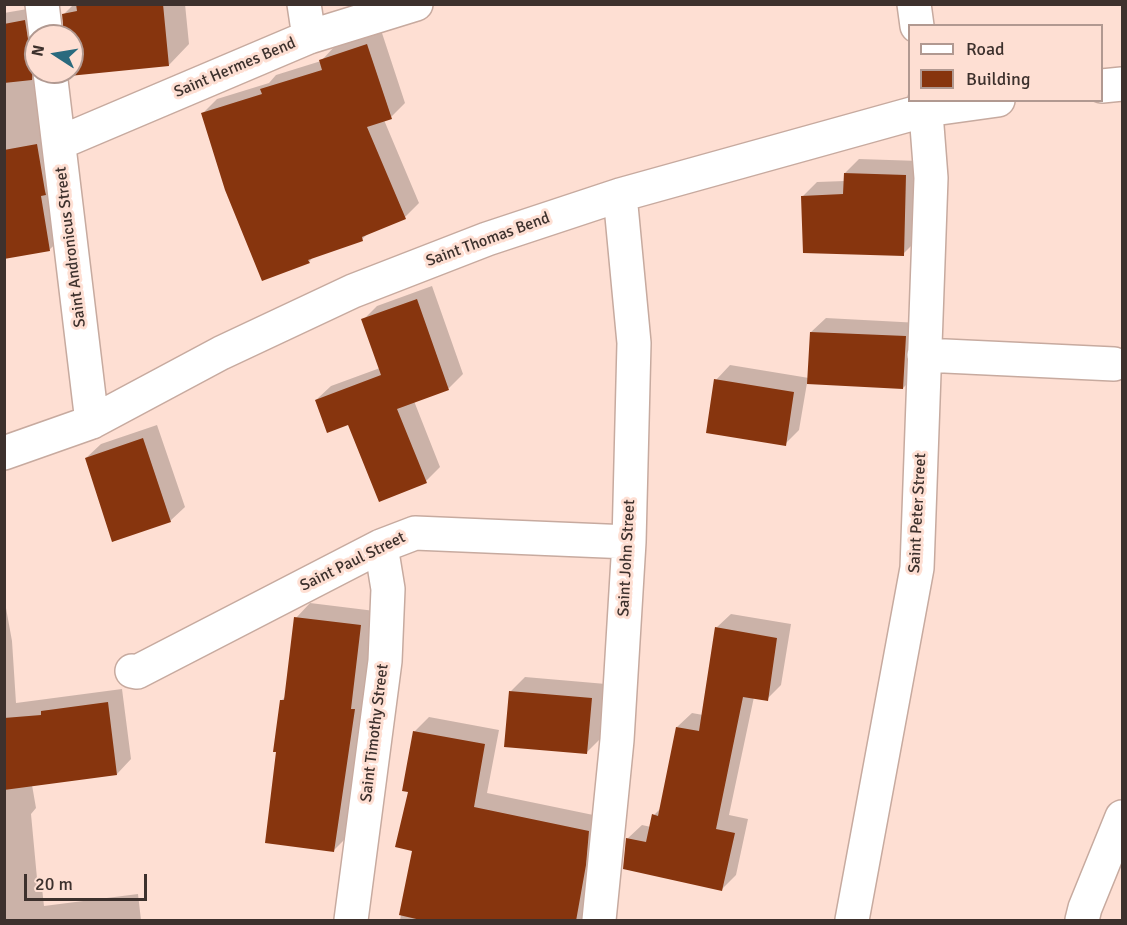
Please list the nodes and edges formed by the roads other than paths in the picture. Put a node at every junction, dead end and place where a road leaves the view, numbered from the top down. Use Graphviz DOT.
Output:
graph roads {
  1 [pos="42,4"];
  2 [pos="304,4"];
  3 [pos="416,4"];
  4 [pos="914,4"];
  5 [pos="44,24"];
  6 [pos="917,24"];
  7 [pos="309,37"];
  8 [pos="52,84"];
  9 [pos="1122,84"];
  10 [pos="1103,86"];
  11 [pos="969,102"];
  12 [pos="926,105"];
  13 [pos="59,143"];
  14 [pos="620,195"];
  15 [pos="924,355"];
  16 [pos="1114,364"];
  17 [pos="92,422"];
  18 [pos="4,453"];
  19 [pos="629,542"];
  20 [pos="381,546"];
  21 [pos="132,671"];
  22 [pos="1122,817"];
  23 [pos="351,921"];
  24 [pos="599,921"];
  25 [pos="852,921"];
  26 [pos="1082,921"];
  1 -- 5 [label="street"];
  2 -- 7 [label="street"];
  3 -- 7 [label="street, Saint Hermes Bend"];
  4 -- 6 [label="street"];
  7 -- 13 [label="street, Saint Hermes Bend"];
  8 -- 13 [label="street, Saint Andronicus Street"];
  9 -- 10 [label="street"];
  11 -- 12 [label="street, Saint Thomas Bend"];
  12 -- 14 [label="street, Saint Thomas Bend"];
  12 -- 15 [label="street, Saint Peter Street"];
  13 -- 17 [label="street, Saint Andronicus Street"];
  14 -- 17 [label="street, Saint Thomas Bend"];
  14 -- 19 [label="street, Saint John Street"];
  15 -- 16 [label="street"];
  15 -- 25 [label="street, Saint Peter Street"];
  17 -- 18 [label="street, Saint Thomas Bend"];
  19 -- 20 [label="street, Saint Paul Street"];
  19 -- 24 [label="street, Saint John Street"];
  20 -- 21 [label="street, Saint Paul Street"];
  20 -- 23 [label="street, Saint Timothy Street"];
  22 -- 26 [label="street"];
}
